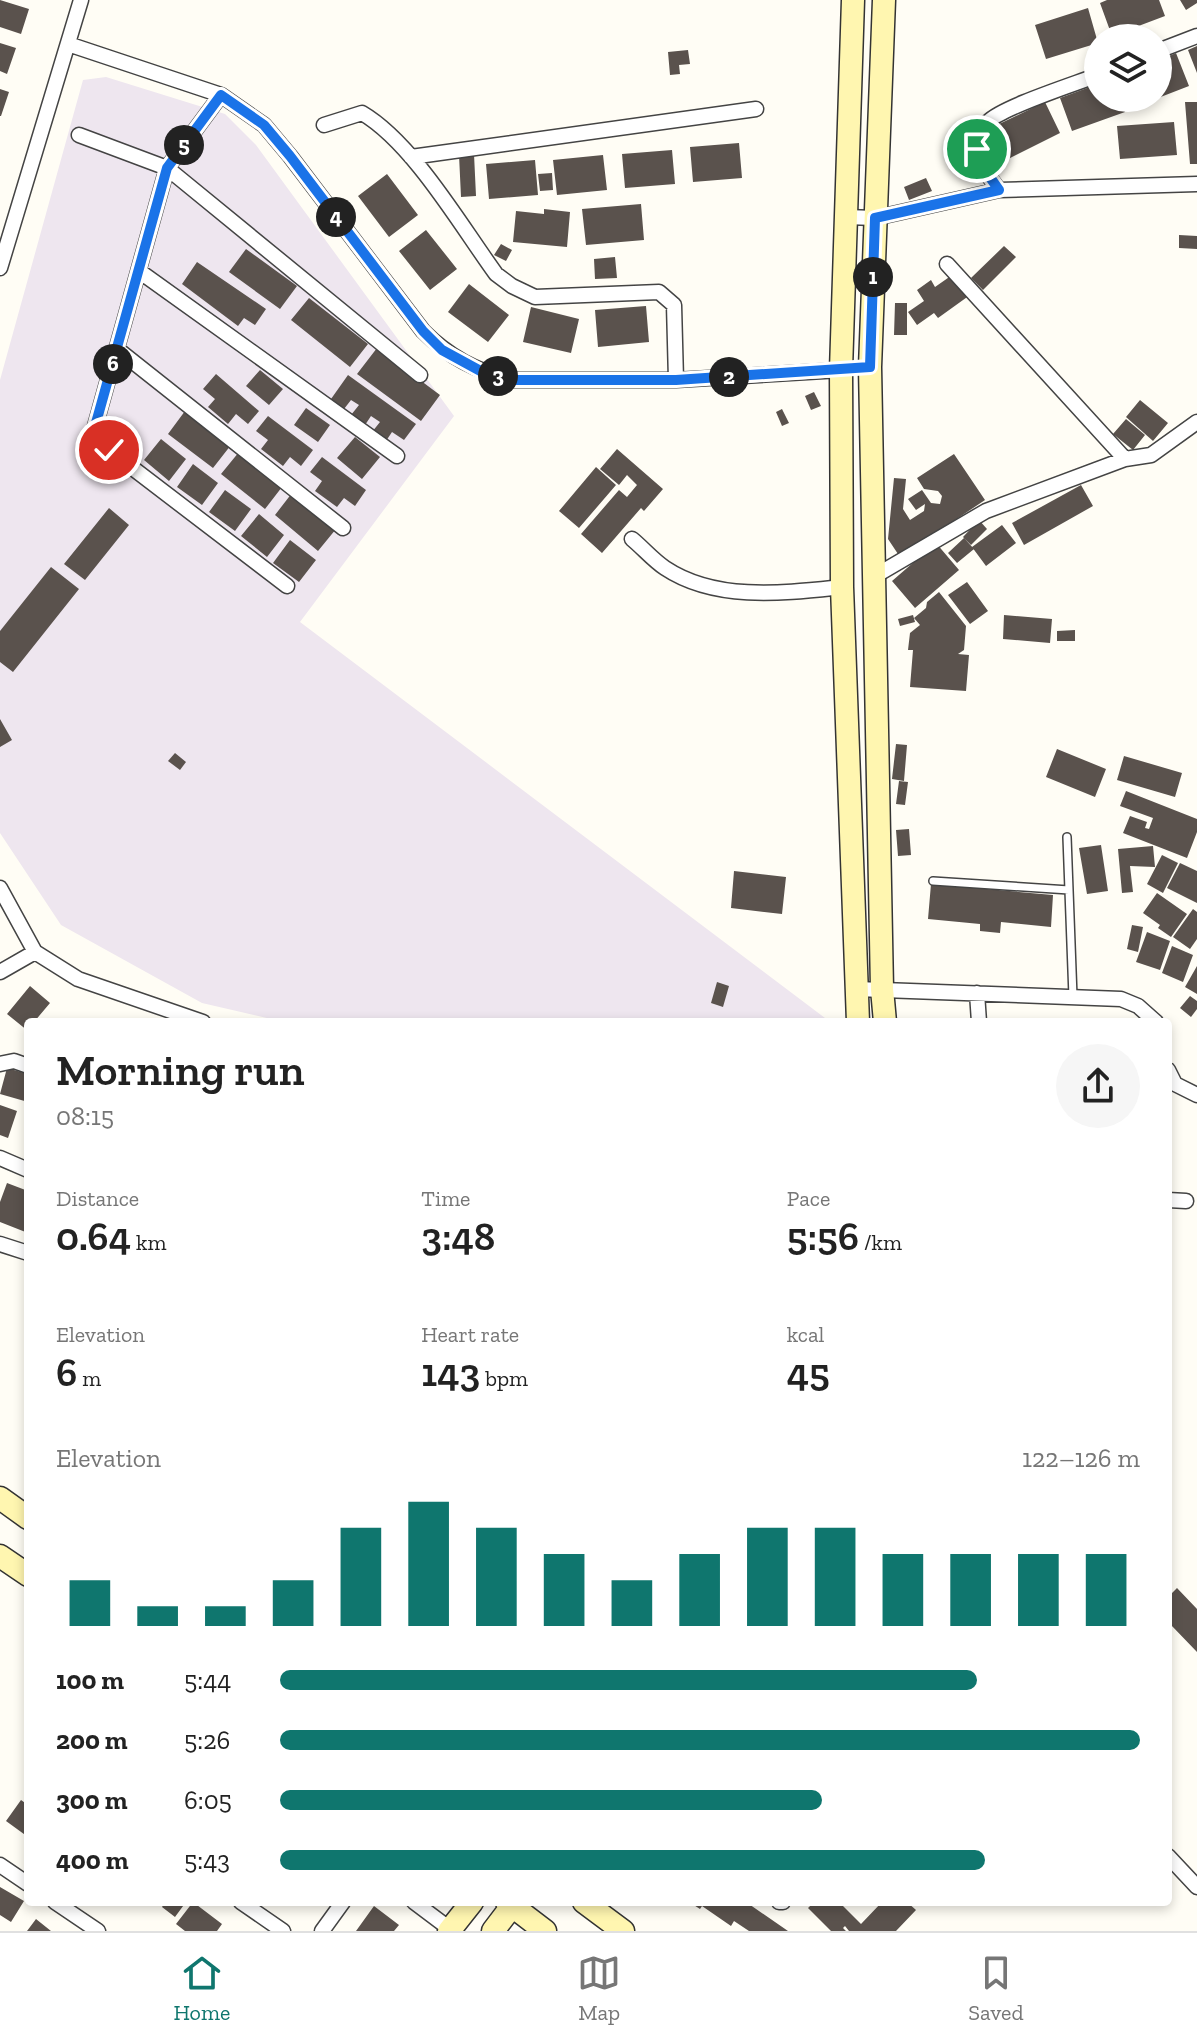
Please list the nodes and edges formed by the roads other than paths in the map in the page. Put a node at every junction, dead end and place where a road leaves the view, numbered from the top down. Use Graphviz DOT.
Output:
graph roads {
  1 [pos="81,0"];
  2 [pos="853,0"];
  3 [pos="884,0"];
  4 [pos="1197,36"];
  5 [pos="68,44"];
  6 [pos="1172,46"];
  7 [pos="1084,81"];
  8 [pos="221,95"];
  9 [pos="756,109"];
  10 [pos="324,125"];
  11 [pos="79,135"];
  12 [pos="411,157"];
  13 [pos="167,168"];
  14 [pos="1197,184"];
  15 [pos="999,190"];
  16 [pos="846,217"];
  17 [pos="875,218"];
  18 [pos="947,264"];
  19 [pos="0,268"];
  20 [pos="139,271"];
  21 [pos="117,349"];
  22 [pos="870,367"];
  23 [pos="841,370"];
  24 [pos="420,375"];
  25 [pos="676,380"];
  26 [pos="1197,422"];
  27 [pos="397,456"];
  28 [pos="1125,459"];
  29 [pos="343,528"];
  30 [pos="632,539"];
  31 [pos="875,576"];
  32 [pos="287,586"];
  33 [pos="842,587"];
  34 [pos="1067,837"];
  35 [pos="933,881"];
  36 [pos="0,888"];
  37 [pos="1069,890"];
  38 [pos="35,952"];
  39 [pos="0,972"];
  40 [pos="856,989"];
  41 [pos="882,989"];
  42 [pos="977,993"];
  43 [pos="1073,997"];
  44 [pos="191,1018"];
  45 [pos="858,1018"];
  46 [pos="885,1018"];
  47 [pos="979,1018"];
  48 [pos="1152,1018"];
  49 [pos="0,1064"];
  50 [pos="24,1065"];
  51 [pos="1172,1078"];
  52 [pos="1197,1095"];
  53 [pos="0,1158"];
  54 [pos="24,1168"];
  55 [pos="1172,1200"];
  56 [pos="1186,1201"];
  57 [pos="0,1244"];
  58 [pos="24,1252"];
  59 [pos="0,1498"];
  60 [pos="24,1515"];
  61 [pos="0,1556"];
  62 [pos="24,1572"];
  63 [pos="1172,1860"];
  64 [pos="0,1865"];
  65 [pos="24,1881"];
  66 [pos="1197,1887"];
  67 [pos="61,1906"];
  68 [pos="247,1906"];
  69 [pos="340,1906"];
  70 [pos="419,1906"];
  71 [pos="469,1906"];
  72 [pos="510,1906"];
  73 [pos="516,1906"];
  74 [pos="589,1906"];
  75 [pos="450,1930"];
  76 [pos="98,1931"];
  77 [pos="283,1931"];
  78 [pos="322,1931"];
  79 [pos="493,1931"];
  80 [pos="545,1931"];
  81 [pos="623,1931"];
  1 -- 5 [label="street"];
  2 -- 16 [label="street"];
  3 -- 17 [label="street"];
  4 -- 6 [label="street"];
  5 -- 8 [label="street"];
  5 -- 19 [label="street"];
  7 -- 15 [label="street"];
  8 -- 13 [label="street"];
  8 -- 25 [label="street"];
  9 -- 12 [label="street"];
  10 -- 12 [label="street"];
  11 -- 13 [label="street"];
  12 -- 25 [label="street"];
  13 -- 20 [label="street"];
  13 -- 24 [label="street"];
  14 -- 15 [label="street"];
  15 -- 17 [label="street"];
  16 -- 17 [label="street"];
  16 -- 23 [label="street"];
  17 -- 22 [label="street"];
  18 -- 28 [label="street"];
  20 -- 21 [label="street"];
  20 -- 27 [label="street"];
  21 -- 29 [label="street"];
  21 -- 32 [label="street"];
  22 -- 23 [label="street"];
  22 -- 31 [label="street"];
  23 -- 25 [label="street"];
  23 -- 33 [label="street"];
  26 -- 28 [label="street"];
  28 -- 31 [label="street"];
  30 -- 33 [label="street"];
  31 -- 41 [label="street"];
  33 -- 40 [label="street"];
  34 -- 37 [label="lane"];
  35 -- 37 [label="lane"];
  36 -- 38 [label="street"];
  37 -- 43 [label="lane"];
  38 -- 39 [label="street"];
  38 -- 44 [label="street"];
  40 -- 41 [label="street"];
  40 -- 45 [label="street"];
  41 -- 42 [label="street"];
  41 -- 46 [label="street"];
  42 -- 43 [label="street"];
  42 -- 47 [label="street"];
  43 -- 48 [label="street"];
  49 -- 50 [label="street"];
  51 -- 52 [label="street"];
  53 -- 54 [label="street"];
  55 -- 56 [label="street"];
  57 -- 58 [label="street"];
  59 -- 60 [label="street"];
  61 -- 62 [label="street"];
  63 -- 66 [label="street"];
  64 -- 65 [label="street"];
  67 -- 76 [label="street"];
  68 -- 77 [label="street"];
  69 -- 78 [label="street"];
  70 -- 75 [label="street"];
  71 -- 75 [label="street"];
  72 -- 79 [label="street"];
  73 -- 80 [label="street"];
  74 -- 81 [label="street"];
}
